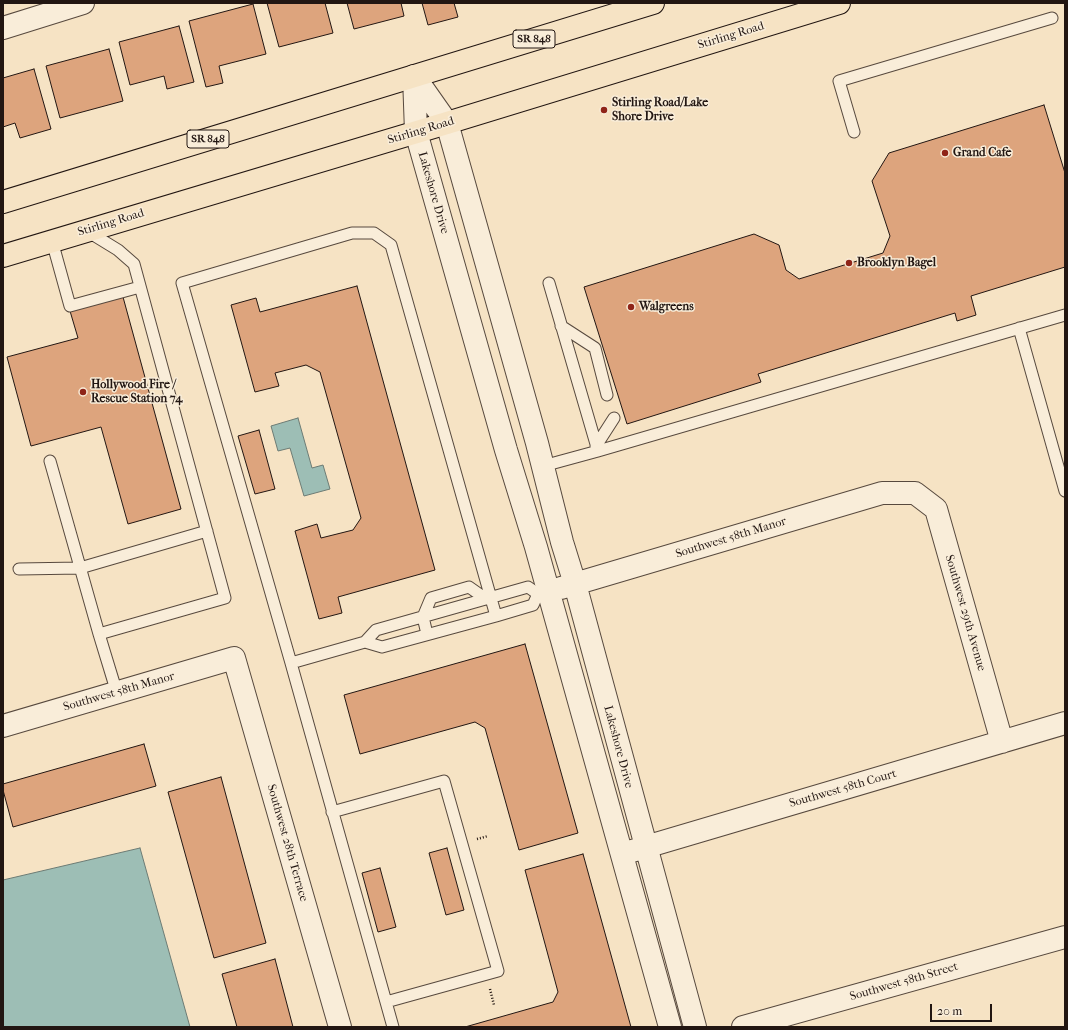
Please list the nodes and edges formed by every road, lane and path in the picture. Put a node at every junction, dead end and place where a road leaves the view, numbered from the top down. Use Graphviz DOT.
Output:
graph roads {
  1 [pos="83,3"];
  2 [pos="653,3"];
  3 [pos="838,3"];
  4 [pos="778,13"];
  5 [pos="1052,18"];
  6 [pos="3,28"];
  7 [pos="414,76"];
  8 [pos="447,123"];
  9 [pos="416,132"];
  10 [pos="854,132"];
  11 [pos="3,202"];
  12 [pos="86,231"];
  13 [pos="52,241"];
  14 [pos="3,256"];
  15 [pos="549,283"];
  16 [pos="140,287"];
  17 [pos="1065,315"];
  18 [pos="561,326"];
  19 [pos="1019,328"];
  20 [pos="607,395"];
  21 [pos="614,418"];
  22 [pos="597,448"];
  23 [pos="50,461"];
  24 [pos="543,466"];
  25 [pos="513,474"];
  26 [pos="1065,491"];
  27 [pos="915,493"];
  28 [pos="207,531"];
  29 [pos="80,568"];
  30 [pos="19,569"];
  31 [pos="575,584"];
  32 [pos="543,592"];
  33 [pos="489,599"];
  34 [pos="496,616"];
  35 [pos="423,617"];
  36 [pos="99,634"];
  37 [pos="427,634"];
  38 [pos="365,642"];
  39 [pos="234,658"];
  40 [pos="291,663"];
  41 [pos="117,692"];
  42 [pos="1065,723"];
  43 [pos="3,726"];
  44 [pos="1002,742"];
  45 [pos="332,812"];
  46 [pos="488,836"];
  47 [pos="472,840"];
  48 [pos="646,847"];
  49 [pos="621,854"];
  50 [pos="1065,937"];
  51 [pos="490,986"];
  52 [pos="386,1002"];
  53 [pos="494,1005"];
  54 [pos="340,1027"];
  55 [pos="393,1027"];
  56 [pos="670,1027"];
  57 [pos="695,1027"];
  58 [pos="743,1027"];
  1 -- 6 [label="street"];
  2 -- 7 [label="main road, SR 848"];
  3 -- 4 [label="main road, Stirling Road"];
  4 -- 8 [label="main road, Stirling Road"];
  5 -- 10 [label="lane"];
  7 -- 8 [label="street, Lakeshore Drive"];
  7 -- 9 [label="street, Lakeshore Drive"];
  7 -- 11 [label="main road, SR 848"];
  8 -- 9 [label="main road, Stirling Road"];
  8 -- 24 [label="street, Lakeshore Drive"];
  9 -- 12 [label="main road, Stirling Road"];
  9 -- 25 [label="street, Lakeshore Drive"];
  12 -- 13 [label="main road, Stirling Road"];
  12 -- 16 [label="lane"];
  13 -- 14 [label="main road, Stirling Road"];
  13 -- 16 [label="lane"];
  15 -- 18 [label="lane"];
  16 -- 28 [label="lane"];
  17 -- 19 [label="lane"];
  18 -- 20 [label="lane"];
  18 -- 22 [label="lane"];
  19 -- 22 [label="lane"];
  19 -- 26 [label="lane"];
  21 -- 22 [label="lane"];
  22 -- 24 [label="lane"];
  23 -- 29 [label="lane"];
  24 -- 25 [label="street"];
  24 -- 31 [label="street, Lakeshore Drive"];
  25 -- 32 [label="street, Lakeshore Drive"];
  27 -- 31 [label="street, Southwest 58th Manor"];
  27 -- 44 [label="street, Southwest 29th Avenue"];
  28 -- 29 [label="lane"];
  28 -- 36 [label="lane"];
  29 -- 30 [label="lane"];
  29 -- 36 [label="lane"];
  31 -- 32 [label="street, Southwest 58th Manor"];
  31 -- 48 [label="street, Lakeshore Drive"];
  32 -- 33 [label="lane"];
  32 -- 34 [label="lane"];
  32 -- 49 [label="street, Lakeshore Drive"];
  33 -- 34 [label="lane"];
  33 -- 35 [label="lane"];
  33 -- 35 [label="lane"];
  33 -- 40 [label="lane"];
  34 -- 37 [label="lane"];
  35 -- 37 [label="lane"];
  35 -- 38 [label="lane"];
  36 -- 41 [label="lane"];
  37 -- 38 [label="lane"];
  38 -- 40 [label="lane"];
  39 -- 41 [label="street, Southwest 58th Manor"];
  39 -- 54 [label="street, Southwest 28th Terrace"];
  40 -- 45 [label="lane"];
  41 -- 43 [label="street, Southwest 58th Manor"];
  42 -- 44 [label="street, Southwest 58th Court"];
  44 -- 48 [label="street, Southwest 58th Court"];
  45 -- 52 [label="lane"];
  45 -- 52 [label="lane"];
  46 -- 47 [label="path"];
  48 -- 49 [label="street, Southwest 58th Court"];
  48 -- 57 [label="street, Lakeshore Drive"];
  49 -- 56 [label="street, Lakeshore Drive"];
  50 -- 58 [label="street, Southwest 58th Street"];
  51 -- 53 [label="path"];
  52 -- 55 [label="lane"];
}
